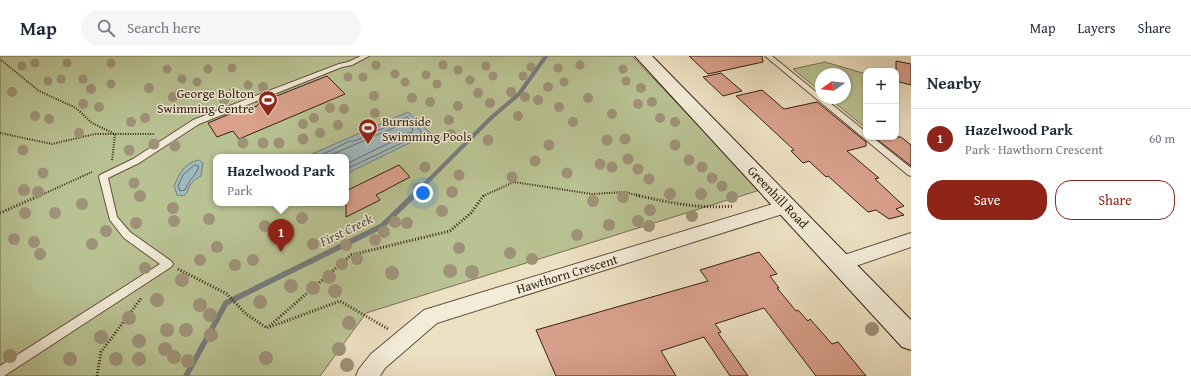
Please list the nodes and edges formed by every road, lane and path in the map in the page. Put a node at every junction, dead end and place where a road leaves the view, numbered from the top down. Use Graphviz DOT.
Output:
graph roads {
  1 [pos="366,56"];
  2 [pos="643,56"];
  3 [pos="768,56"];
  4 [pos="1,60"];
  5 [pos="0,133"];
  6 [pos="863,133"];
  7 [pos="115,134"];
  8 [pos="161,134"];
  9 [pos="872,140"];
  10 [pos="136,161"];
  11 [pos="98,169"];
  12 [pos="911,173"];
  13 [pos="738,206"];
  14 [pos="786,206"];
  15 [pos="0,213"];
  16 [pos="911,240"];
  17 [pos="841,262"];
  18 [pos="168,264"];
  19 [pos="144,295"];
  20 [pos="267,328"];
  21 [pos="405,338"];
  22 [pos="911,338"];
  23 [pos="0,372"];
  24 [pos="96,376"];
  25 [pos="367,376"];
  1 -- 10 [label="lane"];
  2 -- 14 [label="main road, Greenhill Road"];
  3 -- 6 [label="lane"];
  4 -- 7 [label="path"];
  5 -- 7 [label="path"];
  7 -- 8 [label="path"];
  7 -- 10 [label="path"];
  9 -- 12 [label="lane"];
  10 -- 18 [label="lane"];
  11 -- 15 [label="path"];
  13 -- 20 [label="path"];
  14 -- 17 [label="main road, Greenhill Road"];
  14 -- 21 [label="street, Hawthorn Crescent"];
  16 -- 17 [label="street"];
  17 -- 22 [label="main road, Greenhill Road"];
  18 -- 20 [label="path"];
  18 -- 23 [label="lane"];
  19 -- 24 [label="path"];
  20 -- 21 [label="path"];
  21 -- 25 [label="street, Hawthorn Crescent"];
}
